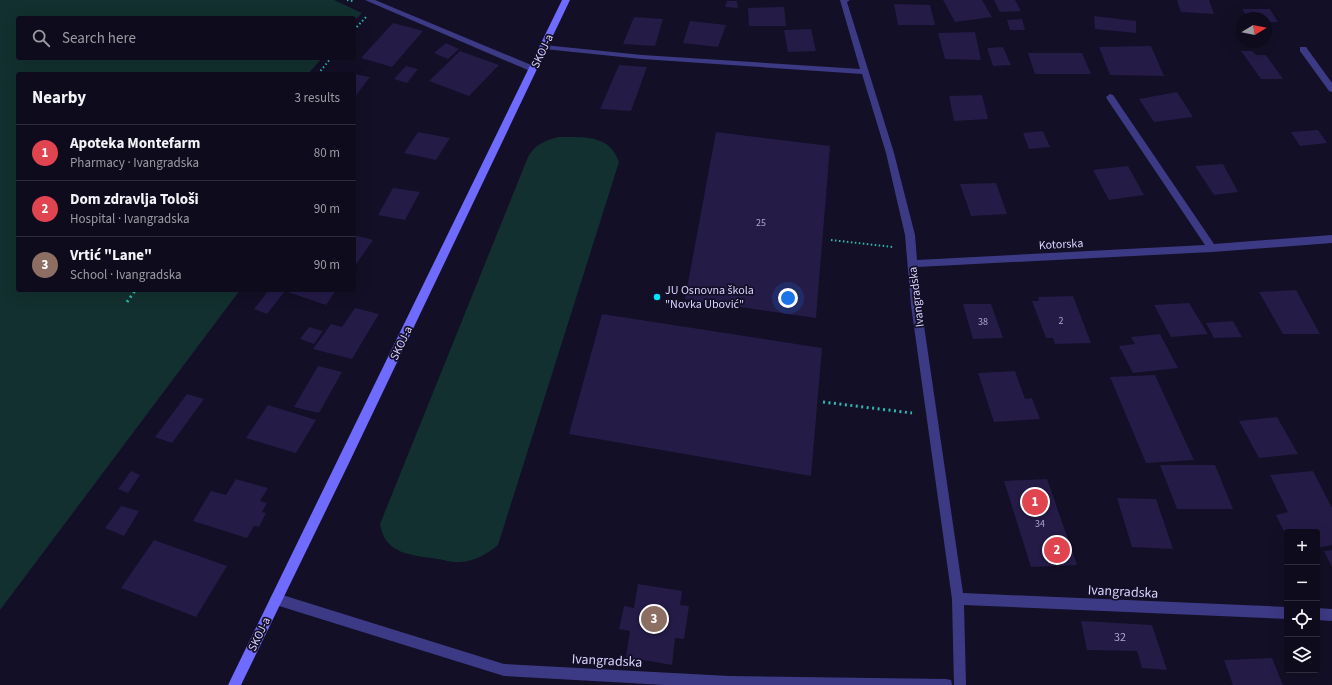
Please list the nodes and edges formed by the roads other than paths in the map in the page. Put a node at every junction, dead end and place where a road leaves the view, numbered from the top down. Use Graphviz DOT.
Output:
graph roads {
  1 [pos="370,0"];
  2 [pos="566,0"];
  3 [pos="845,1"];
  4 [pos="544,47"];
  5 [pos="1303,49"];
  6 [pos="533,69"];
  7 [pos="866,72"];
  8 [pos="1332,89"];
  9 [pos="1110,97"];
  10 [pos="1332,239"];
  11 [pos="1212,248"];
  12 [pos="912,264"];
  13 [pos="276,599"];
  14 [pos="958,599"];
  15 [pos="1284,613"];
  16 [pos="1320,614"];
  17 [pos="1332,615"];
  18 [pos="234,685"];
  19 [pos="946,685"];
  20 [pos="960,685"];
  1 -- 6 [label="street"];
  2 -- 4 [label="main road, SKOJ-a"];
  3 -- 7 [label="street, Ivangradska"];
  4 -- 6 [label="main road, SKOJ-a"];
  4 -- 7 [label="street"];
  5 -- 8 [label="street"];
  6 -- 13 [label="main road, SKOJ-a"];
  7 -- 12 [label="street, Ivangradska"];
  9 -- 11 [label="street"];
  10 -- 11 [label="street, Kotorska"];
  11 -- 12 [label="street, Kotorska"];
  12 -- 14 [label="street, Ivangradska"];
  13 -- 18 [label="main road, SKOJ-a"];
  13 -- 19 [label="street, Ivangradska"];
  14 -- 15 [label="street, Ivangradska"];
  14 -- 20 [label="street, Ivangradska"];
  16 -- 17 [label="street"];
}
